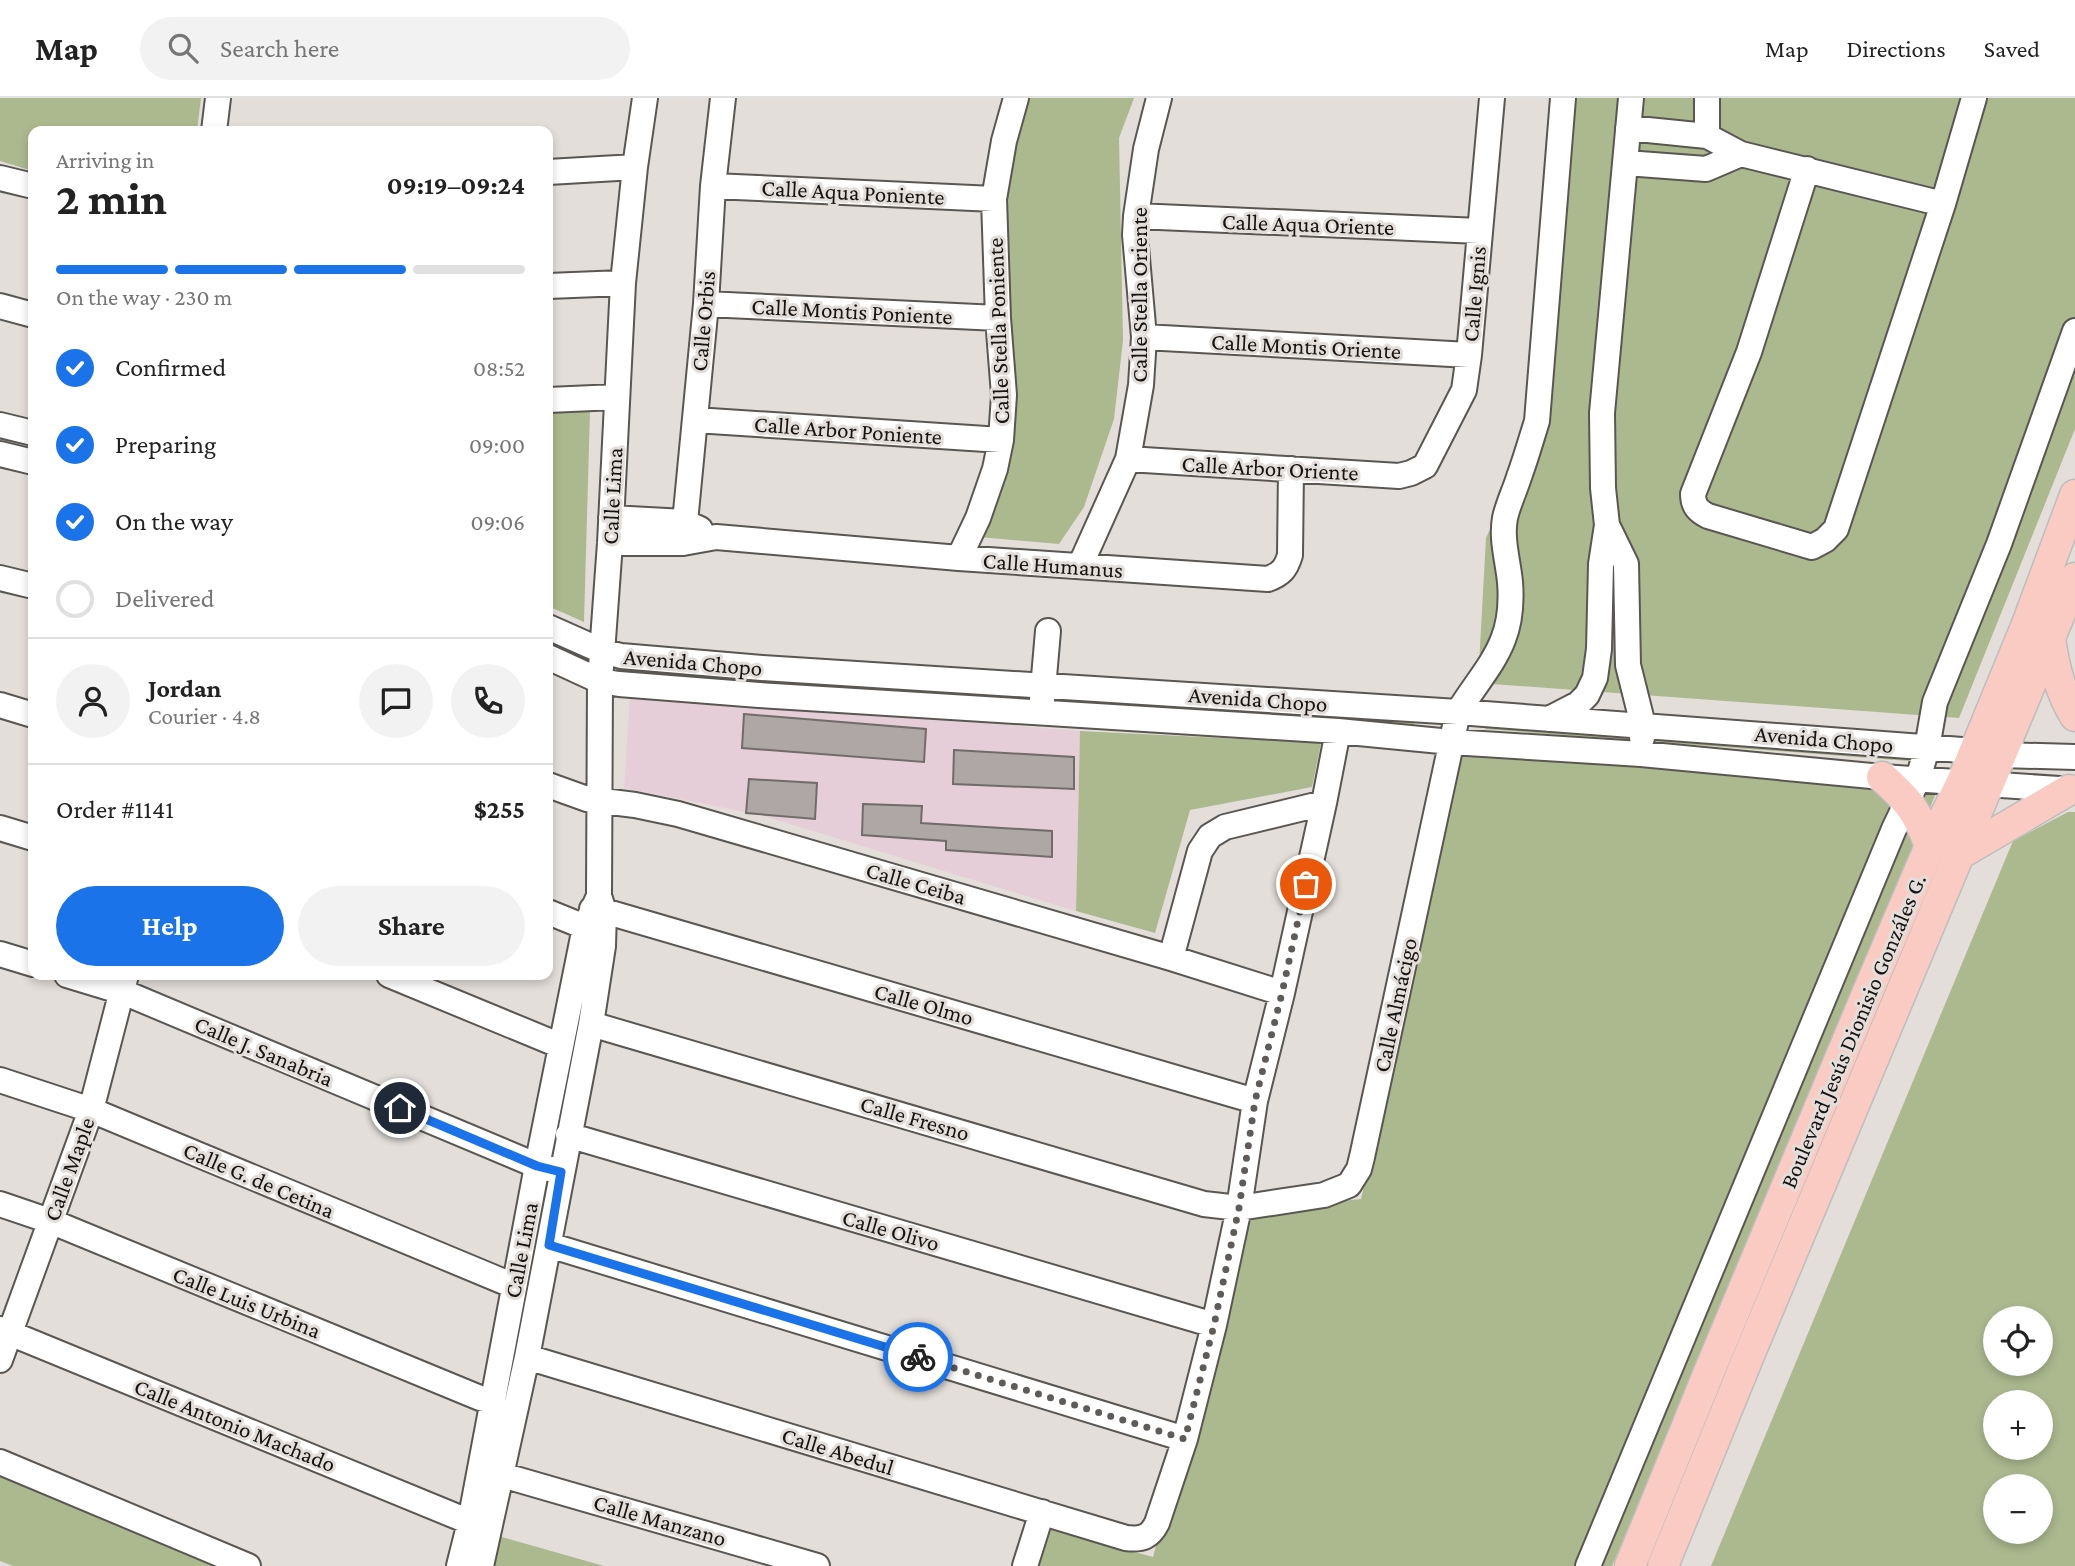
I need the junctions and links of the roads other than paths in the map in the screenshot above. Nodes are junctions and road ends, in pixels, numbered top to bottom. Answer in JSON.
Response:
{"nodes":[{"id":1,"x":218,"y":98,"type":"edge"},
{"id":2,"x":645,"y":98,"type":"edge"},
{"id":3,"x":723,"y":98,"type":"edge"},
{"id":4,"x":1016,"y":98,"type":"edge"},
{"id":5,"x":1159,"y":98,"type":"edge"},
{"id":6,"x":1492,"y":98,"type":"edge"},
{"id":7,"x":1563,"y":98,"type":"edge"},
{"id":8,"x":1630,"y":98,"type":"edge"},
{"id":9,"x":1707,"y":98,"type":"edge"},
{"id":10,"x":1974,"y":98,"type":"edge"},
{"id":11,"x":215,"y":126,"type":"edge"},
{"id":12,"x":1628,"y":128,"type":"junction"},
{"id":13,"x":1707,"y":136,"type":"junction"},
{"id":14,"x":1741,"y":154,"type":"junction"},
{"id":15,"x":1626,"y":163,"type":"junction"},
{"id":16,"x":635,"y":167,"type":"junction"},
{"id":17,"x":1807,"y":169,"type":"junction"},
{"id":18,"x":553,"y":172,"type":"edge"},
{"id":19,"x":0,"y":178,"type":"edge"},
{"id":20,"x":28,"y":185,"type":"edge"},
{"id":21,"x":713,"y":186,"type":"junction"},
{"id":22,"x":993,"y":199,"type":"junction"},
{"id":23,"x":1943,"y":204,"type":"junction"},
{"id":24,"x":1136,"y":216,"type":"junction"},
{"id":25,"x":1479,"y":231,"type":"junction"},
{"id":26,"x":623,"y":283,"type":"junction"},
{"id":27,"x":553,"y":286,"type":"edge"},
{"id":28,"x":706,"y":304,"type":"junction"},
{"id":29,"x":0,"y":306,"type":"edge"},
{"id":30,"x":28,"y":314,"type":"edge"},
{"id":31,"x":998,"y":318,"type":"junction"},
{"id":32,"x":2075,"y":331,"type":"edge"},
{"id":33,"x":1144,"y":337,"type":"junction"},
{"id":34,"x":1469,"y":355,"type":"junction"},
{"id":35,"x":616,"y":397,"type":"junction"},
{"id":36,"x":553,"y":400,"type":"edge"},
{"id":37,"x":695,"y":420,"type":"junction"},
{"id":38,"x":0,"y":425,"type":"edge"},
{"id":39,"x":28,"y":432,"type":"edge"},
{"id":40,"x":1001,"y":440,"type":"junction"},
{"id":41,"x":0,"y":454,"type":"edge"},
{"id":42,"x":1128,"y":460,"type":"junction"},
{"id":43,"x":28,"y":461,"type":"edge"},
{"id":44,"x":1291,"y":469,"type":"junction"},
{"id":45,"x":1411,"y":473,"type":"joint"},
{"id":46,"x":2075,"y":495,"type":"edge"},
{"id":47,"x":611,"y":518,"type":"junction"},
{"id":48,"x":1607,"y":524,"type":"junction"},
{"id":49,"x":684,"y":533,"type":"junction"},
{"id":50,"x":610,"y":543,"type":"junction"},
{"id":51,"x":959,"y":558,"type":"junction"},
{"id":52,"x":1080,"y":566,"type":"junction"},
{"id":53,"x":0,"y":578,"type":"edge"},
{"id":54,"x":2075,"y":578,"type":"edge"},
{"id":55,"x":28,"y":585,"type":"edge"},
{"id":56,"x":553,"y":628,"type":"edge"},
{"id":57,"x":1048,"y":631,"type":"dead end"},
{"id":58,"x":2050,"y":638,"type":"junction"},
{"id":59,"x":602,"y":651,"type":"junction"},
{"id":60,"x":553,"y":659,"type":"edge"},
{"id":61,"x":600,"y":681,"type":"junction"},
{"id":62,"x":1043,"y":686,"type":"junction"},
{"id":63,"x":0,"y":705,"type":"edge"},
{"id":64,"x":1458,"y":712,"type":"junction"},
{"id":65,"x":28,"y":713,"type":"edge"},
{"id":66,"x":1041,"y":713,"type":"junction"},
{"id":67,"x":2075,"y":716,"type":"edge"},
{"id":68,"x":1549,"y":719,"type":"junction"},
{"id":69,"x":1643,"y":725,"type":"junction"},
{"id":70,"x":1338,"y":732,"type":"junction"},
{"id":71,"x":1451,"y":742,"type":"junction"},
{"id":72,"x":1927,"y":748,"type":"junction"},
{"id":73,"x":1987,"y":753,"type":"junction"},
{"id":74,"x":1641,"y":754,"type":"junction"},
{"id":75,"x":2075,"y":757,"type":"edge"},
{"id":76,"x":1882,"y":777,"type":"joint"},
{"id":77,"x":1975,"y":784,"type":"junction"},
{"id":78,"x":553,"y":787,"type":"edge"},
{"id":79,"x":1913,"y":790,"type":"junction"},
{"id":80,"x":2072,"y":790,"type":"edge"},
{"id":81,"x":599,"y":801,"type":"junction"},
{"id":82,"x":1324,"y":803,"type":"junction"},
{"id":83,"x":0,"y":828,"type":"edge"},
{"id":84,"x":28,"y":836,"type":"edge"},
{"id":85,"x":1930,"y":846,"type":"junction"},
{"id":86,"x":1958,"y":855,"type":"junction"},
{"id":87,"x":595,"y":911,"type":"junction"},
{"id":88,"x":553,"y":912,"type":"edge"},
{"id":89,"x":0,"y":954,"type":"edge"},
{"id":90,"x":1171,"y":958,"type":"junction"},
{"id":91,"x":28,"y":962,"type":"edge"},
{"id":92,"x":103,"y":980,"type":"edge"},
{"id":93,"x":401,"y":980,"type":"edge"},
{"id":94,"x":124,"y":983,"type":"edge"},
{"id":95,"x":1282,"y":993,"type":"junction"},
{"id":96,"x":592,"y":1024,"type":"junction"},
{"id":97,"x":561,"y":1046,"type":"junction"},
{"id":98,"x":0,"y":1080,"type":"edge"},
{"id":99,"x":1255,"y":1101,"type":"junction"},
{"id":100,"x":91,"y":1110,"type":"junction"},
{"id":101,"x":568,"y":1135,"type":"junction"},
{"id":102,"x":537,"y":1166,"type":"junction"},
{"id":103,"x":561,"y":1172,"type":"junction"},
{"id":104,"x":0,"y":1204,"type":"edge"},
{"id":105,"x":1239,"y":1208,"type":"junction"},
{"id":106,"x":50,"y":1220,"type":"junction"},
{"id":107,"x":549,"y":1245,"type":"junction"},
{"id":108,"x":514,"y":1286,"type":"junction"},
{"id":109,"x":1214,"y":1325,"type":"junction"},
{"id":110,"x":5,"y":1331,"type":"edge"},
{"id":111,"x":527,"y":1357,"type":"junction"},
{"id":112,"x":0,"y":1360,"type":"edge"},
{"id":113,"x":493,"y":1401,"type":"junction"},
{"id":114,"x":1185,"y":1439,"type":"junction"},
{"id":115,"x":0,"y":1462,"type":"edge"},
{"id":116,"x":502,"y":1475,"type":"junction"},
{"id":117,"x":1042,"y":1512,"type":"junction"},
{"id":118,"x":481,"y":1525,"type":"junction"},
{"id":119,"x":248,"y":1566,"type":"edge"},
{"id":120,"x":459,"y":1566,"type":"edge"},
{"id":121,"x":481,"y":1566,"type":"edge"},
{"id":122,"x":817,"y":1566,"type":"edge"},
{"id":123,"x":1025,"y":1566,"type":"edge"},
{"id":124,"x":1588,"y":1566,"type":"edge"},
{"id":125,"x":1630,"y":1566,"type":"edge"},
{"id":126,"x":1663,"y":1566,"type":"edge"}],
"edges":[{"from":1,"to":11,"type":"street"},
{"from":2,"to":16,"type":"street","name":"Calle Lima"},
{"from":3,"to":21,"type":"street","name":"Calle Orbis"},
{"from":4,"to":22,"type":"street","name":"Calle Stella Poniente"},
{"from":5,"to":24,"type":"street","name":"Calle Stella Oriente"},
{"from":6,"to":25,"type":"street","name":"Calle Ignis"},
{"from":7,"to":64,"type":"street","name":"Calle Almácigo"},
{"from":8,"to":12,"type":"street"},
{"from":9,"to":13,"type":"street"},
{"from":10,"to":23,"type":"street"},
{"from":12,"to":13,"type":"street"},
{"from":12,"to":15,"type":"street"},
{"from":13,"to":14,"type":"street"},
{"from":14,"to":15,"type":"street"},
{"from":14,"to":17,"type":"street"},
{"from":15,"to":48,"type":"street"},
{"from":16,"to":18,"type":"street"},
{"from":16,"to":26,"type":"street","name":"Calle Lima"},
{"from":17,"to":23,"type":"street"},
{"from":17,"to":23,"type":"street"},
{"from":19,"to":20,"type":"street"},
{"from":21,"to":22,"type":"street","name":"Calle Aqua Poniente"},
{"from":21,"to":28,"type":"street","name":"Calle Orbis"},
{"from":22,"to":31,"type":"street","name":"Calle Stella Poniente"},
{"from":24,"to":25,"type":"street","name":"Calle Aqua Oriente"},
{"from":24,"to":33,"type":"street","name":"Calle Stella Oriente"},
{"from":25,"to":34,"type":"street","name":"Calle Ignis"},
{"from":26,"to":27,"type":"street"},
{"from":26,"to":35,"type":"street","name":"Calle Lima"},
{"from":28,"to":31,"type":"street","name":"Calle Montis Poniente"},
{"from":28,"to":37,"type":"street","name":"Calle Orbis"},
{"from":29,"to":30,"type":"street"},
{"from":31,"to":40,"type":"street","name":"Calle Stella Poniente"},
{"from":32,"to":72,"type":"street"},
{"from":33,"to":34,"type":"street","name":"Calle Montis Oriente"},
{"from":33,"to":42,"type":"street","name":"Calle Stella Oriente"},
{"from":34,"to":45,"type":"street","name":"Calle Ignis"},
{"from":35,"to":36,"type":"street"},
{"from":35,"to":47,"type":"street","name":"Calle Lima"},
{"from":37,"to":40,"type":"street","name":"Calle Arbor Poniente"},
{"from":37,"to":49,"type":"street","name":"Calle Orbis"},
{"from":38,"to":39,"type":"street"},
{"from":40,"to":51,"type":"street","name":"Calle Stella Poniente"},
{"from":41,"to":43,"type":"street"},
{"from":42,"to":44,"type":"street","name":"Calle Arbor Oriente"},
{"from":42,"to":52,"type":"street","name":"Calle Stella Oriente"},
{"from":44,"to":45,"type":"street","name":"Calle Arbor Oriente"},
{"from":44,"to":52,"type":"street","name":"Calle Humanus"},
{"from":46,"to":73,"type":"main road","name":"Boulevard Jesús Dionisio Gonzáles G."},
{"from":47,"to":49,"type":"street","name":"Calle Humanus"},
{"from":47,"to":50,"type":"street","name":"Calle Lima"},
{"from":48,"to":68,"type":"street"},
{"from":48,"to":69,"type":"street"},
{"from":49,"to":50,"type":"street","name":"Calle Humanus"},
{"from":49,"to":51,"type":"street","name":"Calle Humanus"},
{"from":50,"to":59,"type":"street","name":"Calle Lima"},
{"from":51,"to":52,"type":"street","name":"Calle Humanus"},
{"from":53,"to":55,"type":"street"},
{"from":54,"to":58,"type":"main road","name":"Boulevard Jesús Dionisio Gonzáles G."},
{"from":56,"to":59,"type":"street","name":"Avenida Chopo"},
{"from":57,"to":62,"type":"street"},
{"from":58,"to":67,"type":"main road"},
{"from":58,"to":73,"type":"main road","name":"Boulevard Jesús Dionisio Gonzáles G."},
{"from":59,"to":61,"type":"street","name":"Calle Lima"},
{"from":59,"to":62,"type":"street","name":"Avenida Chopo"},
{"from":60,"to":61,"type":"street","name":"Avenida Chopo"},
{"from":61,"to":66,"type":"street","name":"Avenida Chopo"},
{"from":61,"to":81,"type":"street","name":"Calle Lima"},
{"from":62,"to":64,"type":"street","name":"Avenida Chopo"},
{"from":62,"to":66,"type":"street"},
{"from":63,"to":65,"type":"street"},
{"from":64,"to":68,"type":"street","name":"Avenida Chopo"},
{"from":64,"to":71,"type":"street","name":"Calle Almácigo"},
{"from":66,"to":70,"type":"street","name":"Avenida Chopo"},
{"from":68,"to":69,"type":"street","name":"Avenida Chopo"},
{"from":69,"to":72,"type":"street","name":"Avenida Chopo"},
{"from":69,"to":74,"type":"street"},
{"from":70,"to":71,"type":"street","name":"Avenida Chopo"},
{"from":70,"to":82,"type":"street"},
{"from":71,"to":74,"type":"street","name":"Avenida Chopo"},
{"from":71,"to":105,"type":"street","name":"Calle Almácigo"},
{"from":72,"to":73,"type":"street","name":"Avenida Chopo"},
{"from":72,"to":79,"type":"street"},
{"from":73,"to":75,"type":"street","name":"Avenida Chopo"},
{"from":73,"to":77,"type":"main road","name":"Boulevard Jesús Dionisio Gonzáles G."},
{"from":74,"to":76,"type":"street","name":"Avenida Chopo"},
{"from":76,"to":79,"type":"main road"},
{"from":77,"to":79,"type":"street","name":"Avenida Chopo"},
{"from":77,"to":80,"type":"street","name":"Avenida Chopo"},
{"from":77,"to":85,"type":"main road","name":"Boulevard Jesús Dionisio Gonzáles G."},
{"from":77,"to":86,"type":"main road","name":"Boulevard Jesús Dionisio Gonzáles G."},
{"from":78,"to":81,"type":"street","name":"Calle Ceiba"},
{"from":79,"to":85,"type":"main road"},
{"from":79,"to":124,"type":"street"},
{"from":80,"to":86,"type":"main road"},
{"from":81,"to":87,"type":"street","name":"Calle Lima"},
{"from":81,"to":90,"type":"street","name":"Calle Ceiba"},
{"from":82,"to":90,"type":"street"},
{"from":82,"to":95,"type":"street"},
{"from":83,"to":84,"type":"street"},
{"from":85,"to":125,"type":"main road","name":"Boulevard Jesús Dionisio Gonzáles G."},
{"from":86,"to":126,"type":"main road","name":"Boulevard Jesús Dionisio Gonzáles G."},
{"from":87,"to":88,"type":"street","name":"Calle Olmo"},
{"from":87,"to":96,"type":"street","name":"Calle Lima"},
{"from":87,"to":97,"type":"street","name":"Calle Lima"},
{"from":87,"to":99,"type":"street","name":"Calle Olmo"},
{"from":89,"to":91,"type":"street"},
{"from":90,"to":95,"type":"street","name":"Calle Ceiba"},
{"from":92,"to":94,"type":"street","name":"Calle J. Sanabria"},
{"from":93,"to":97,"type":"street"},
{"from":94,"to":100,"type":"street","name":"Calle Maple"},
{"from":94,"to":102,"type":"street","name":"Calle J. Sanabria"},
{"from":95,"to":99,"type":"street"},
{"from":96,"to":101,"type":"street","name":"Calle Lima"},
{"from":96,"to":105,"type":"street","name":"Calle Fresno"},
{"from":97,"to":102,"type":"street","name":"Calle Lima"},
{"from":98,"to":100,"type":"street","name":"Calle G. de Cetina"},
{"from":99,"to":105,"type":"street"},
{"from":100,"to":106,"type":"street","name":"Calle Maple"},
{"from":100,"to":108,"type":"street","name":"Calle G. de Cetina"},
{"from":101,"to":103,"type":"street","name":"Calle Lima"},
{"from":101,"to":109,"type":"street","name":"Calle Olivo"},
{"from":102,"to":103,"type":"street","name":"Calle J. Sanabria"},
{"from":102,"to":108,"type":"street","name":"Calle Lima"},
{"from":103,"to":107,"type":"street","name":"Calle Lima"},
{"from":104,"to":106,"type":"street","name":"Calle Luis Urbina"},
{"from":105,"to":109,"type":"street"},
{"from":106,"to":110,"type":"street","name":"Calle Maple"},
{"from":106,"to":113,"type":"street","name":"Calle Luis Urbina"},
{"from":107,"to":111,"type":"street","name":"Calle Lima"},
{"from":107,"to":114,"type":"street"},
{"from":108,"to":113,"type":"street","name":"Calle Lima"},
{"from":109,"to":114,"type":"street"},
{"from":110,"to":112,"type":"street","name":"Calle Maple"},
{"from":110,"to":118,"type":"street","name":"Calle Antonio Machado"},
{"from":111,"to":116,"type":"street","name":"Calle Lima"},
{"from":111,"to":117,"type":"street","name":"Calle Abedul"},
{"from":113,"to":118,"type":"street","name":"Calle Lima"},
{"from":114,"to":117,"type":"street","name":"Calle Abedul"},
{"from":115,"to":119,"type":"street"},
{"from":116,"to":118,"type":"street","name":"Calle Lima"},
{"from":116,"to":122,"type":"street","name":"Calle Manzano"},
{"from":117,"to":123,"type":"street"},
{"from":118,"to":120,"type":"street","name":"Calle Lima"},
{"from":118,"to":121,"type":"street"}]}
